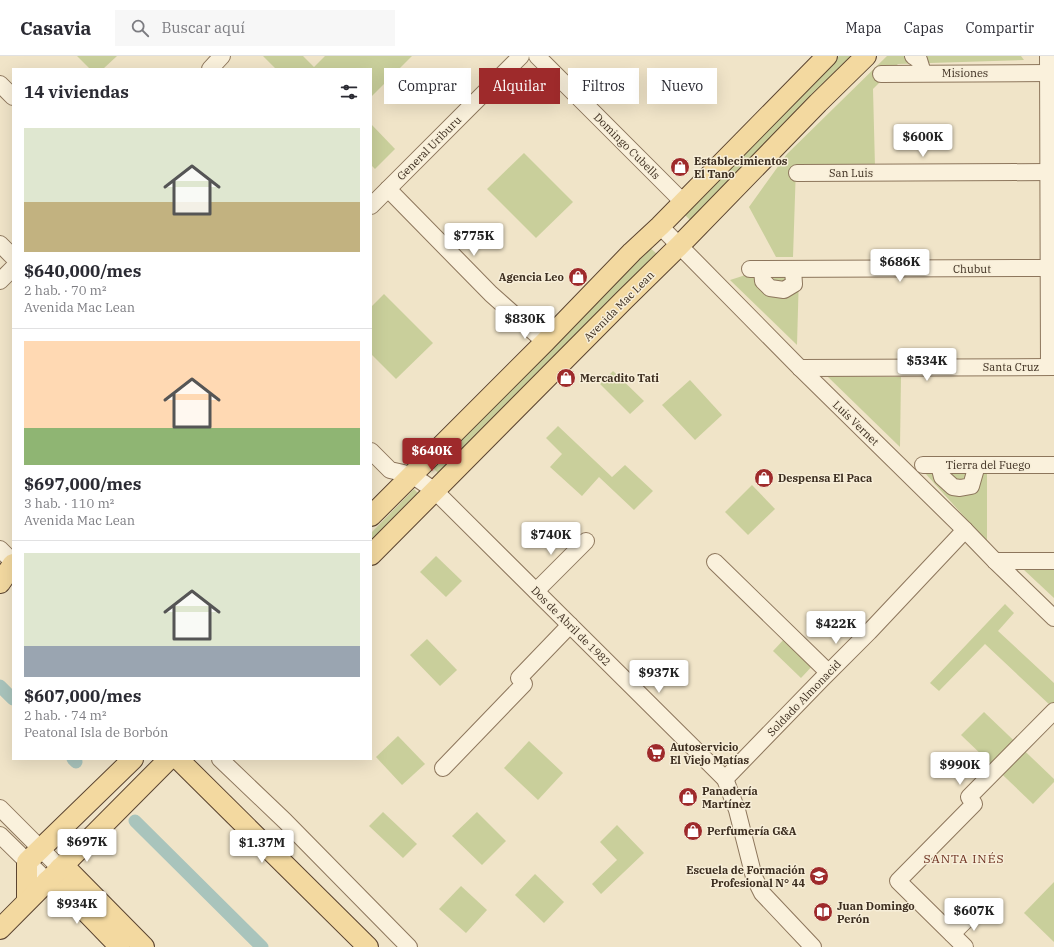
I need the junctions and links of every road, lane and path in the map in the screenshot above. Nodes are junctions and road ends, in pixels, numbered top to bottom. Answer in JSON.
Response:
{"nodes":[{"id":1,"x":222,"y":56,"type":"edge"},
{"id":2,"x":521,"y":56,"type":"edge"},
{"id":3,"x":537,"y":56,"type":"edge"},
{"id":4,"x":827,"y":56,"type":"edge"},
{"id":5,"x":866,"y":56,"type":"edge"},
{"id":6,"x":904,"y":56,"type":"edge"},
{"id":7,"x":913,"y":56,"type":"edge"},
{"id":8,"x":1048,"y":56,"type":"edge"},
{"id":9,"x":211,"y":68,"type":"edge"},
{"id":10,"x":1048,"y":73,"type":"junction"},
{"id":11,"x":881,"y":74,"type":"dead end"},
{"id":12,"x":905,"y":74,"type":"junction"},
{"id":13,"x":923,"y":74,"type":"junction"},
{"id":14,"x":0,"y":84,"type":"edge"},
{"id":15,"x":12,"y":96,"type":"edge"},
{"id":16,"x":1051,"y":116,"type":"edge"},
{"id":17,"x":1049,"y":172,"type":"junction"},
{"id":18,"x":798,"y":173,"type":"dead end"},
{"id":19,"x":388,"y":189,"type":"junction"},
{"id":20,"x":684,"y":202,"type":"junction"},
{"id":21,"x":372,"y":205,"type":"edge"},
{"id":22,"x":660,"y":226,"type":"junction"},
{"id":23,"x":0,"y":244,"type":"edge"},
{"id":24,"x":680,"y":246,"type":"junction"},
{"id":25,"x":12,"y":256,"type":"edge"},
{"id":26,"x":1049,"y":268,"type":"junction"},
{"id":27,"x":12,"y":269,"type":"edge"},
{"id":28,"x":756,"y":269,"type":"dead end"},
{"id":29,"x":0,"y":281,"type":"edge"},
{"id":30,"x":545,"y":342,"type":"junction"},
{"id":31,"x":1052,"y":367,"type":"edge"},
{"id":32,"x":800,"y":368,"type":"junction"},
{"id":33,"x":372,"y":452,"type":"edge"},
{"id":34,"x":1054,"y":464,"type":"edge"},
{"id":35,"x":923,"y":465,"type":"dead end"},
{"id":36,"x":939,"y":465,"type":"junction"},
{"id":37,"x":977,"y":465,"type":"junction"},
{"id":38,"x":412,"y":475,"type":"junction"},
{"id":39,"x":435,"y":491,"type":"junction"},
{"id":40,"x":372,"y":515,"type":"edge"},
{"id":41,"x":965,"y":530,"type":"junction"},
{"id":42,"x":586,"y":541,"type":"dead end"},
{"id":43,"x":0,"y":549,"type":"edge"},
{"id":44,"x":372,"y":554,"type":"edge"},
{"id":45,"x":995,"y":561,"type":"junction"},
{"id":46,"x":1054,"y":561,"type":"edge"},
{"id":47,"x":12,"y":562,"type":"edge"},
{"id":48,"x":715,"y":562,"type":"dead end"},
{"id":49,"x":12,"y":565,"type":"edge"},
{"id":50,"x":4,"y":585,"type":"edge"},
{"id":51,"x":536,"y":591,"type":"junction"},
{"id":52,"x":1054,"y":618,"type":"edge"},
{"id":53,"x":570,"y":625,"type":"junction"},
{"id":54,"x":828,"y":672,"type":"junction"},
{"id":55,"x":1054,"y":711,"type":"edge"},
{"id":56,"x":167,"y":760,"type":"edge"},
{"id":57,"x":179,"y":760,"type":"edge"},
{"id":58,"x":221,"y":760,"type":"edge"},
{"id":59,"x":127,"y":764,"type":"edge"},
{"id":60,"x":443,"y":768,"type":"dead end"},
{"id":61,"x":725,"y":779,"type":"junction"},
{"id":62,"x":0,"y":808,"type":"edge"},
{"id":63,"x":0,"y":835,"type":"edge"},
{"id":64,"x":34,"y":856,"type":"junction"},
{"id":65,"x":53,"y":874,"type":"junction"},
{"id":66,"x":27,"y":901,"type":"junction"},
{"id":67,"x":976,"y":910,"type":"dead end"},
{"id":68,"x":0,"y":928,"type":"edge"},
{"id":69,"x":952,"y":934,"type":"junction"},
{"id":70,"x":120,"y":947,"type":"edge"},
{"id":71,"x":144,"y":947,"type":"edge"},
{"id":72,"x":368,"y":947,"type":"edge"},
{"id":73,"x":409,"y":947,"type":"edge"},
{"id":74,"x":813,"y":947,"type":"edge"},
{"id":75,"x":965,"y":947,"type":"edge"}],
"edges":[{"from":1,"to":9,"type":"street"},
{"from":2,"to":19,"type":"street","name":"General Uriburu"},
{"from":3,"to":20,"type":"street","name":"Domingo Cubells"},
{"from":4,"to":20,"type":"main road"},
{"from":5,"to":24,"type":"main road","name":"Avenida Mac Lean"},
{"from":6,"to":12,"type":"street"},
{"from":7,"to":13,"type":"street"},
{"from":8,"to":10,"type":"street"},
{"from":10,"to":13,"type":"street","name":"Misiones"},
{"from":10,"to":16,"type":"street"},
{"from":11,"to":12,"type":"street","name":"Misiones"},
{"from":12,"to":13,"type":"street","name":"Misiones"},
{"from":14,"to":15,"type":"street"},
{"from":16,"to":17,"type":"street"},
{"from":17,"to":18,"type":"street","name":"San Luis"},
{"from":17,"to":26,"type":"street"},
{"from":19,"to":21,"type":"street","name":"General Uriburu"},
{"from":19,"to":30,"type":"street"},
{"from":20,"to":22,"type":"main road"},
{"from":22,"to":24,"type":"street","name":"Luis Vernet"},
{"from":22,"to":30,"type":"main road"},
{"from":23,"to":25,"type":"street"},
{"from":24,"to":32,"type":"street","name":"Luis Vernet"},
{"from":24,"to":39,"type":"main road","name":"Avenida Mac Lean"},
{"from":26,"to":28,"type":"street","name":"Chubut"},
{"from":26,"to":31,"type":"street"},
{"from":27,"to":29,"type":"street"},
{"from":30,"to":38,"type":"main road"},
{"from":31,"to":32,"type":"street","name":"Santa Cruz"},
{"from":32,"to":41,"type":"street","name":"Luis Vernet"},
{"from":33,"to":38,"type":"street"},
{"from":34,"to":37,"type":"street","name":"Tierra del Fuego"},
{"from":35,"to":36,"type":"street","name":"Tierra del Fuego"},
{"from":36,"to":37,"type":"street","name":"Tierra del Fuego"},
{"from":36,"to":37,"type":"street"},
{"from":38,"to":39,"type":"street","name":"Dos de Abril de 1982"},
{"from":38,"to":40,"type":"main road"},
{"from":39,"to":44,"type":"main road","name":"Avenida Mac Lean"},
{"from":39,"to":51,"type":"street","name":"Dos de Abril de 1982"},
{"from":41,"to":45,"type":"street","name":"Luis Vernet"},
{"from":41,"to":54,"type":"street","name":"Soldado Almonacid"},
{"from":42,"to":51,"type":"street"},
{"from":43,"to":47,"type":"street"},
{"from":45,"to":46,"type":"street"},
{"from":45,"to":52,"type":"street","name":"Luis Vernet"},
{"from":48,"to":54,"type":"street"},
{"from":49,"to":50,"type":"main road"},
{"from":51,"to":53,"type":"street","name":"Dos de Abril de 1982"},
{"from":53,"to":60,"type":"street"},
{"from":53,"to":61,"type":"street","name":"Dos de Abril de 1982"},
{"from":54,"to":61,"type":"street","name":"Soldado Almonacid"},
{"from":55,"to":69,"type":"street"},
{"from":56,"to":65,"type":"main road"},
{"from":57,"to":72,"type":"main road"},
{"from":58,"to":73,"type":"street"},
{"from":59,"to":64,"type":"main road"},
{"from":61,"to":74,"type":"street","name":"Dos de Abril de 1982"},
{"from":62,"to":64,"type":"street"},
{"from":63,"to":64,"type":"street"},
{"from":64,"to":65,"type":"street"},
{"from":64,"to":66,"type":"main road"},
{"from":65,"to":66,"type":"main road"},
{"from":65,"to":70,"type":"main road"},
{"from":65,"to":71,"type":"main road"},
{"from":66,"to":68,"type":"main road"},
{"from":67,"to":69,"type":"street"},
{"from":69,"to":75,"type":"street"}]}
